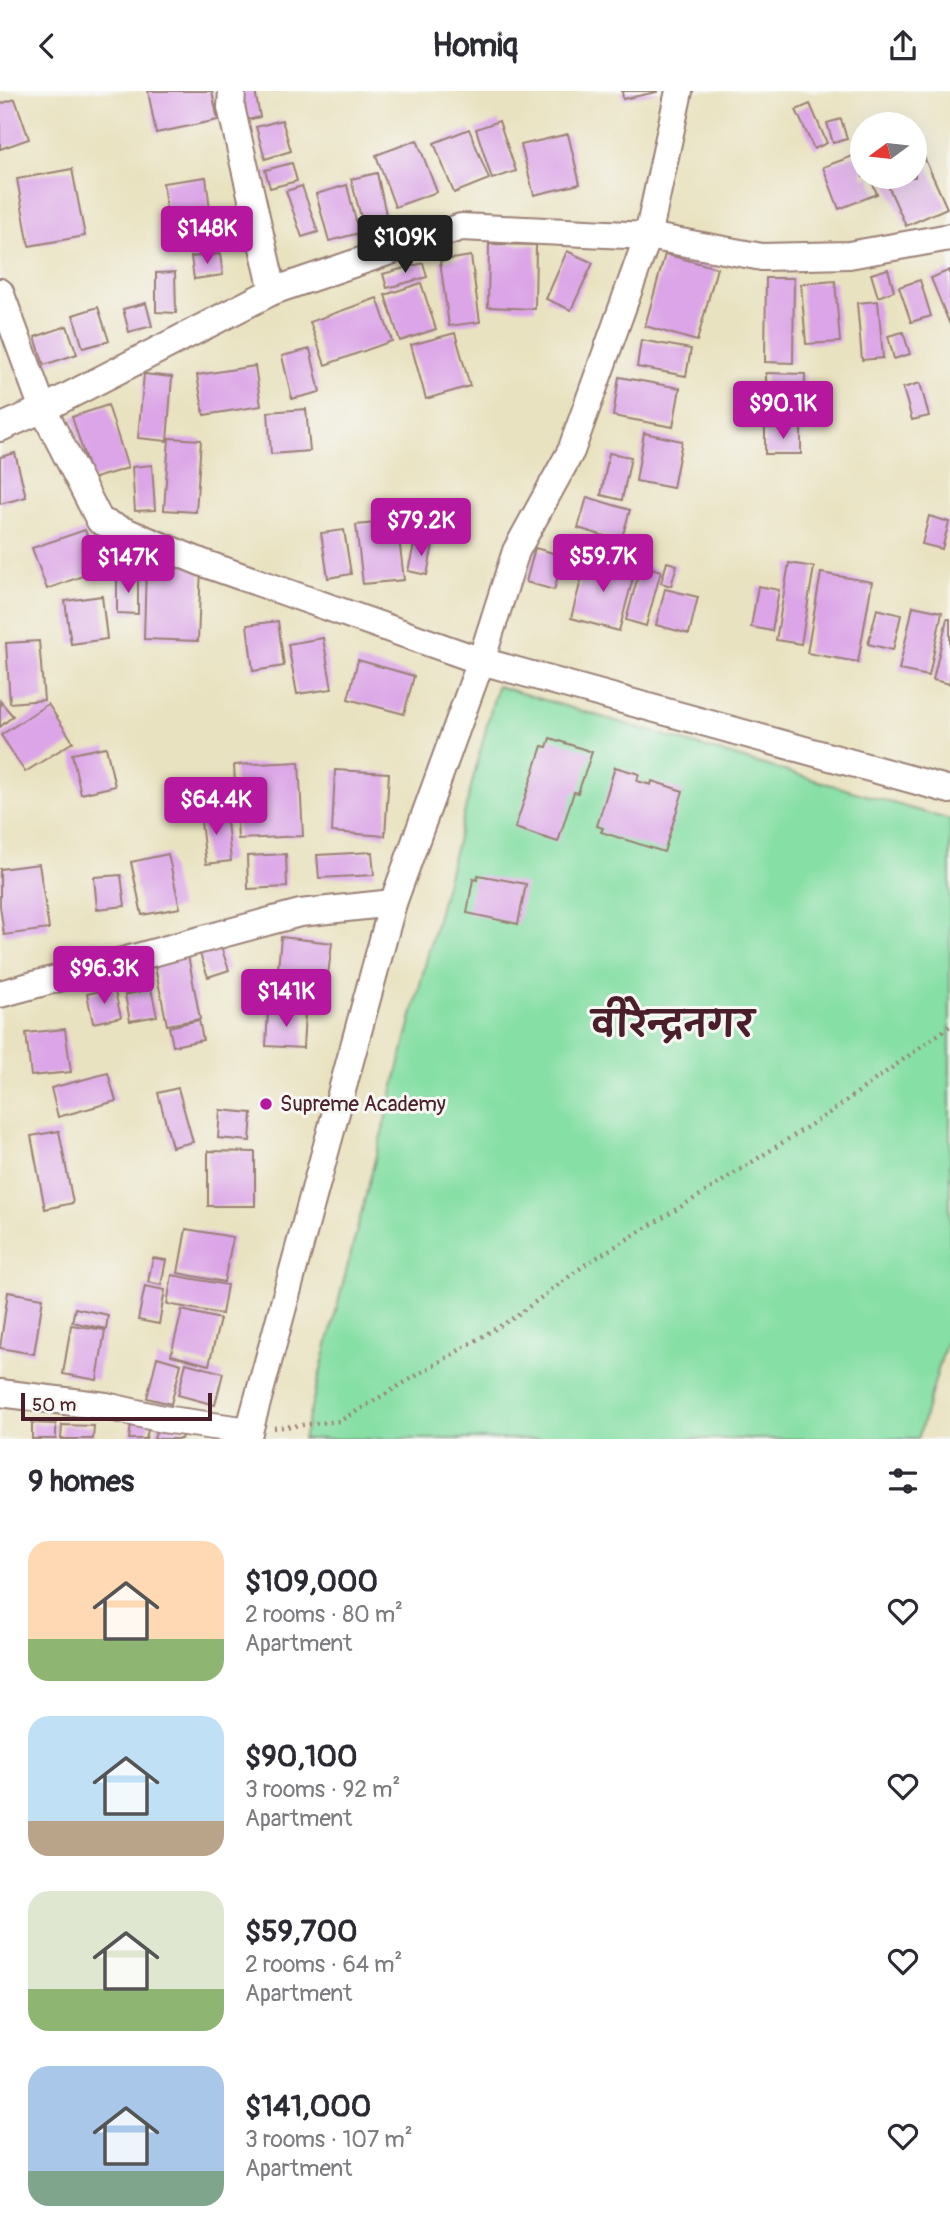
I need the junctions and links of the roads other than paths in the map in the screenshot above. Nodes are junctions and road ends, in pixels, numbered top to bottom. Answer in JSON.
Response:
{"nodes":[{"id":1,"x":232,"y":91,"type":"edge"},
{"id":2,"x":679,"y":91,"type":"edge"},
{"id":3,"x":648,"y":236,"type":"junction"},
{"id":4,"x":950,"y":237,"type":"edge"},
{"id":5,"x":273,"y":291,"type":"junction"},
{"id":6,"x":0,"y":292,"type":"edge"},
{"id":7,"x":43,"y":409,"type":"junction"},
{"id":8,"x":0,"y":428,"type":"edge"},
{"id":9,"x":481,"y":661,"type":"junction"},
{"id":10,"x":950,"y":790,"type":"edge"},
{"id":11,"x":393,"y":904,"type":"junction"},
{"id":12,"x":0,"y":994,"type":"edge"},
{"id":13,"x":0,"y":1394,"type":"edge"},
{"id":14,"x":248,"y":1435,"type":"edge"}],
"edges":[{"from":1,"to":5,"type":"street"},
{"from":2,"to":3,"type":"street"},
{"from":3,"to":4,"type":"street"},
{"from":3,"to":5,"type":"street"},
{"from":3,"to":9,"type":"street"},
{"from":5,"to":7,"type":"street"},
{"from":6,"to":7,"type":"street"},
{"from":7,"to":8,"type":"street"},
{"from":7,"to":9,"type":"street"},
{"from":9,"to":10,"type":"street"},
{"from":9,"to":11,"type":"street"},
{"from":11,"to":12,"type":"street"},
{"from":11,"to":14,"type":"street"},
{"from":13,"to":14,"type":"street"}]}
